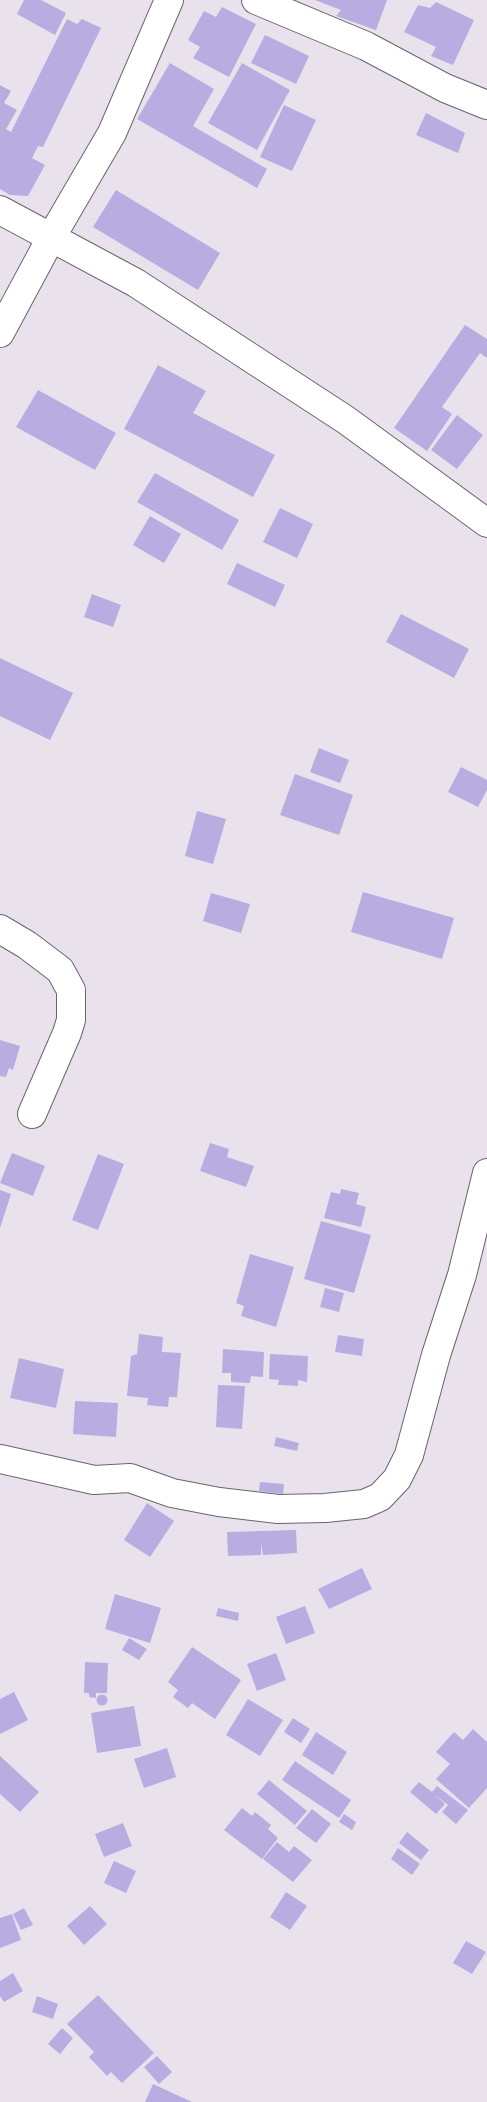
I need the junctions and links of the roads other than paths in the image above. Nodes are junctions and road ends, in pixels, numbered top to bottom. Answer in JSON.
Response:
{"nodes":[{"id":1,"x":169,"y":0,"type":"edge"},
{"id":2,"x":256,"y":0,"type":"edge"},
{"id":3,"x":487,"y":105,"type":"edge"},
{"id":4,"x":0,"y":210,"type":"edge"},
{"id":5,"x":52,"y":236,"type":"junction"},
{"id":6,"x":0,"y":333,"type":"edge"},
{"id":7,"x":487,"y":523,"type":"edge"},
{"id":8,"x":0,"y":929,"type":"edge"},
{"id":9,"x":32,"y":1114,"type":"dead end"},
{"id":10,"x":487,"y":1173,"type":"edge"},
{"id":11,"x":0,"y":1459,"type":"edge"}],
"edges":[{"from":1,"to":5,"type":"street"},
{"from":2,"to":3,"type":"street"},
{"from":4,"to":5,"type":"street"},
{"from":5,"to":6,"type":"street"},
{"from":5,"to":7,"type":"street"},
{"from":8,"to":9,"type":"street"},
{"from":10,"to":11,"type":"street"}]}
